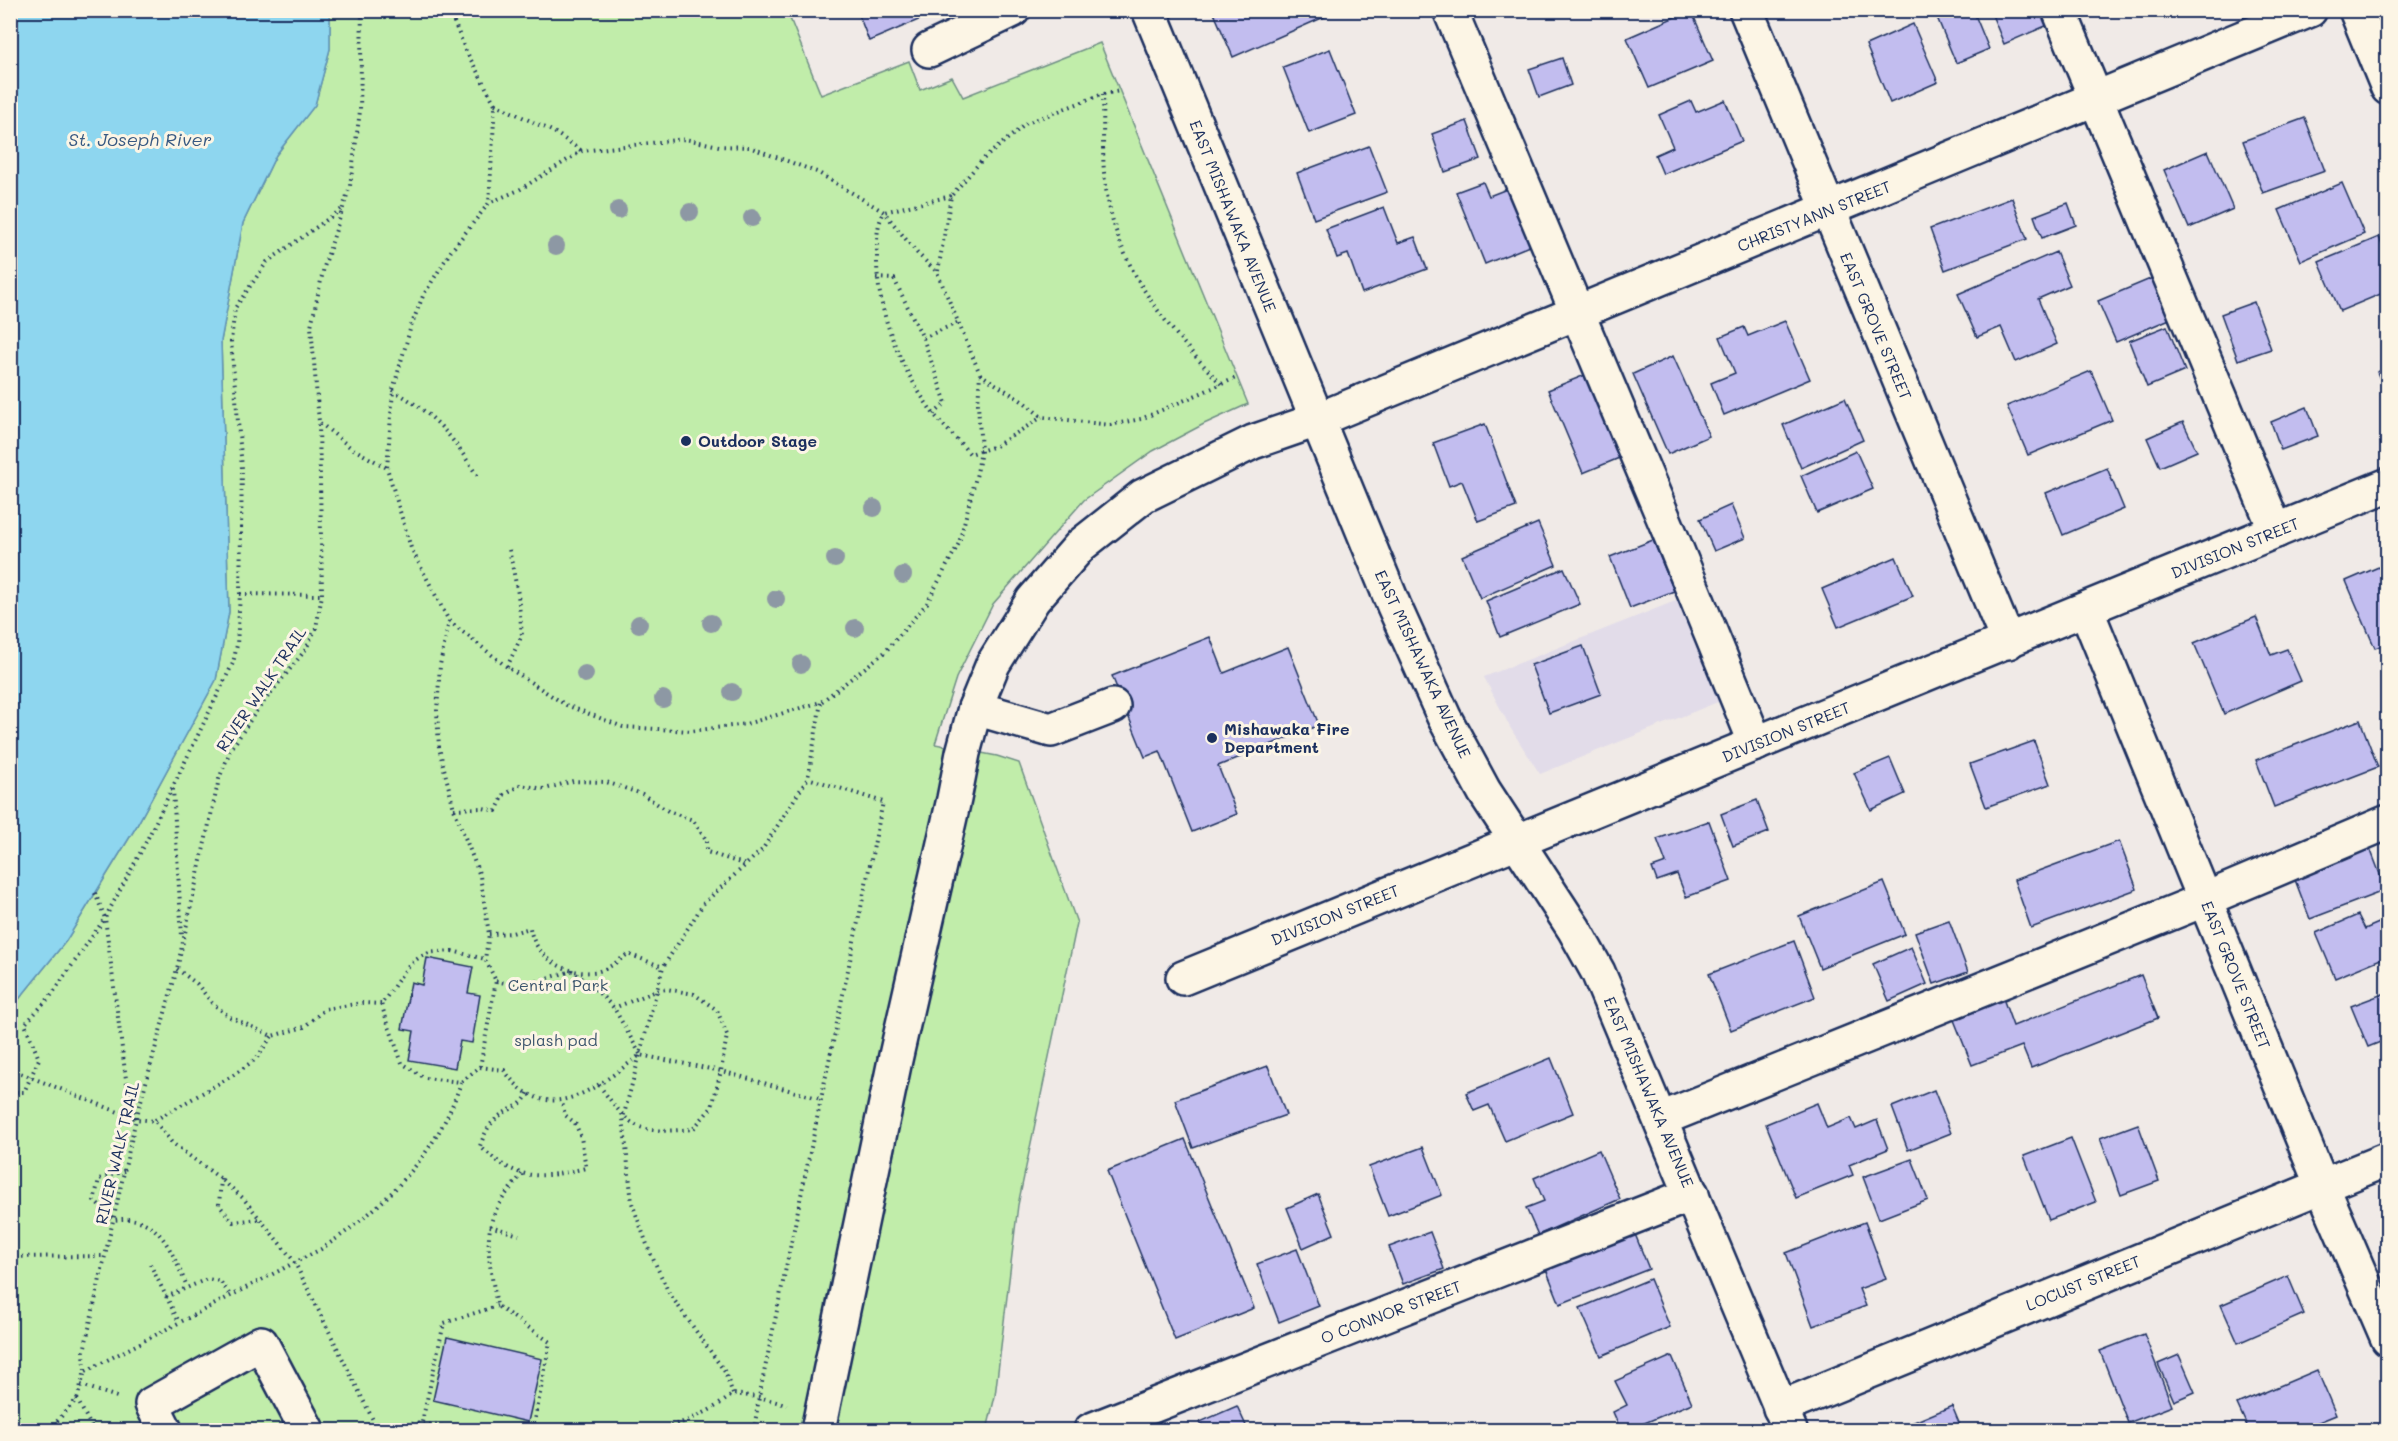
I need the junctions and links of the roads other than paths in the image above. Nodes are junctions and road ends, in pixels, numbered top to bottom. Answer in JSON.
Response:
{"nodes":[{"id":1,"x":1013,"y":10,"type":"edge"},
{"id":2,"x":1149,"y":10,"type":"edge"},
{"id":3,"x":1450,"y":10,"type":"edge"},
{"id":4,"x":1746,"y":10,"type":"edge"},
{"id":5,"x":2059,"y":10,"type":"edge"},
{"id":6,"x":2310,"y":10,"type":"edge"},
{"id":7,"x":2356,"y":10,"type":"edge"},
{"id":8,"x":929,"y":50,"type":"dead end"},
{"id":9,"x":2388,"y":88,"type":"edge"},
{"id":10,"x":2096,"y":100,"type":"junction"},
{"id":11,"x":1827,"y":210,"type":"junction"},
{"id":12,"x":1577,"y":313,"type":"junction"},
{"id":13,"x":1317,"y":420,"type":"junction"},
{"id":14,"x":2388,"y":485,"type":"edge"},
{"id":15,"x":2276,"y":531,"type":"junction"},
{"id":16,"x":2086,"y":609,"type":"junction"},
{"id":17,"x":2008,"y":642,"type":"junction"},
{"id":18,"x":1113,"y":706,"type":"dead end"},
{"id":19,"x":975,"y":708,"type":"junction"},
{"id":20,"x":1756,"y":744,"type":"junction"},
{"id":21,"x":2388,"y":822,"type":"edge"},
{"id":22,"x":1517,"y":841,"type":"junction"},
{"id":23,"x":2206,"y":899,"type":"junction"},
{"id":24,"x":1183,"y":978,"type":"dead end"},
{"id":25,"x":1660,"y":1119,"type":"junction"},
{"id":26,"x":2388,"y":1159,"type":"edge"},
{"id":27,"x":2322,"y":1186,"type":"junction"},
{"id":28,"x":1692,"y":1194,"type":"junction"},
{"id":29,"x":2388,"y":1340,"type":"edge"},
{"id":30,"x":808,"y":1419,"type":"edge"},
{"id":31,"x":1785,"y":1419,"type":"edge"},
{"id":32,"x":165,"y":1431,"type":"edge"},
{"id":33,"x":307,"y":1431,"type":"edge"},
{"id":34,"x":1091,"y":1431,"type":"edge"}],
"edges":[{"from":1,"to":8,"type":"street"},
{"from":2,"to":13,"type":"street","name":"EAST MISHAWAKA AVENUE"},
{"from":3,"to":12,"type":"street"},
{"from":4,"to":11,"type":"street","name":"EAST GROVE STREET"},
{"from":5,"to":10,"type":"street"},
{"from":6,"to":10,"type":"street","name":"CHRISTYANN STREET"},
{"from":7,"to":9,"type":"street"},
{"from":10,"to":11,"type":"street","name":"CHRISTYANN STREET"},
{"from":10,"to":15,"type":"street"},
{"from":11,"to":12,"type":"street","name":"CHRISTYANN STREET"},
{"from":11,"to":17,"type":"street","name":"EAST GROVE STREET"},
{"from":12,"to":13,"type":"street","name":"CHRISTYANN STREET"},
{"from":12,"to":20,"type":"street"},
{"from":13,"to":19,"type":"street","name":"CHRISTYANN STREET"},
{"from":13,"to":22,"type":"street","name":"EAST MISHAWAKA AVENUE"},
{"from":14,"to":15,"type":"street","name":"DIVISION STREET"},
{"from":15,"to":16,"type":"street","name":"DIVISION STREET"},
{"from":16,"to":17,"type":"street","name":"DIVISION STREET"},
{"from":16,"to":23,"type":"street","name":"EAST GROVE STREET"},
{"from":17,"to":20,"type":"street","name":"DIVISION STREET"},
{"from":18,"to":19,"type":"street"},
{"from":19,"to":30,"type":"street","name":"CHRISTYANN STREET"},
{"from":20,"to":22,"type":"street","name":"DIVISION STREET"},
{"from":21,"to":23,"type":"street"},
{"from":22,"to":24,"type":"street","name":"DIVISION STREET"},
{"from":22,"to":25,"type":"street","name":"EAST MISHAWAKA AVENUE"},
{"from":23,"to":25,"type":"street"},
{"from":23,"to":27,"type":"street","name":"EAST GROVE STREET"},
{"from":25,"to":28,"type":"street","name":"EAST MISHAWAKA AVENUE"},
{"from":26,"to":27,"type":"street","name":"LOCUST STREET"},
{"from":27,"to":29,"type":"street","name":"EAST GROVE STREET"},
{"from":27,"to":31,"type":"street","name":"LOCUST STREET"},
{"from":28,"to":31,"type":"street","name":"EAST MISHAWAKA AVENUE"},
{"from":28,"to":34,"type":"street","name":"O CONNOR STREET"},
{"from":32,"to":33,"type":"street"}]}
